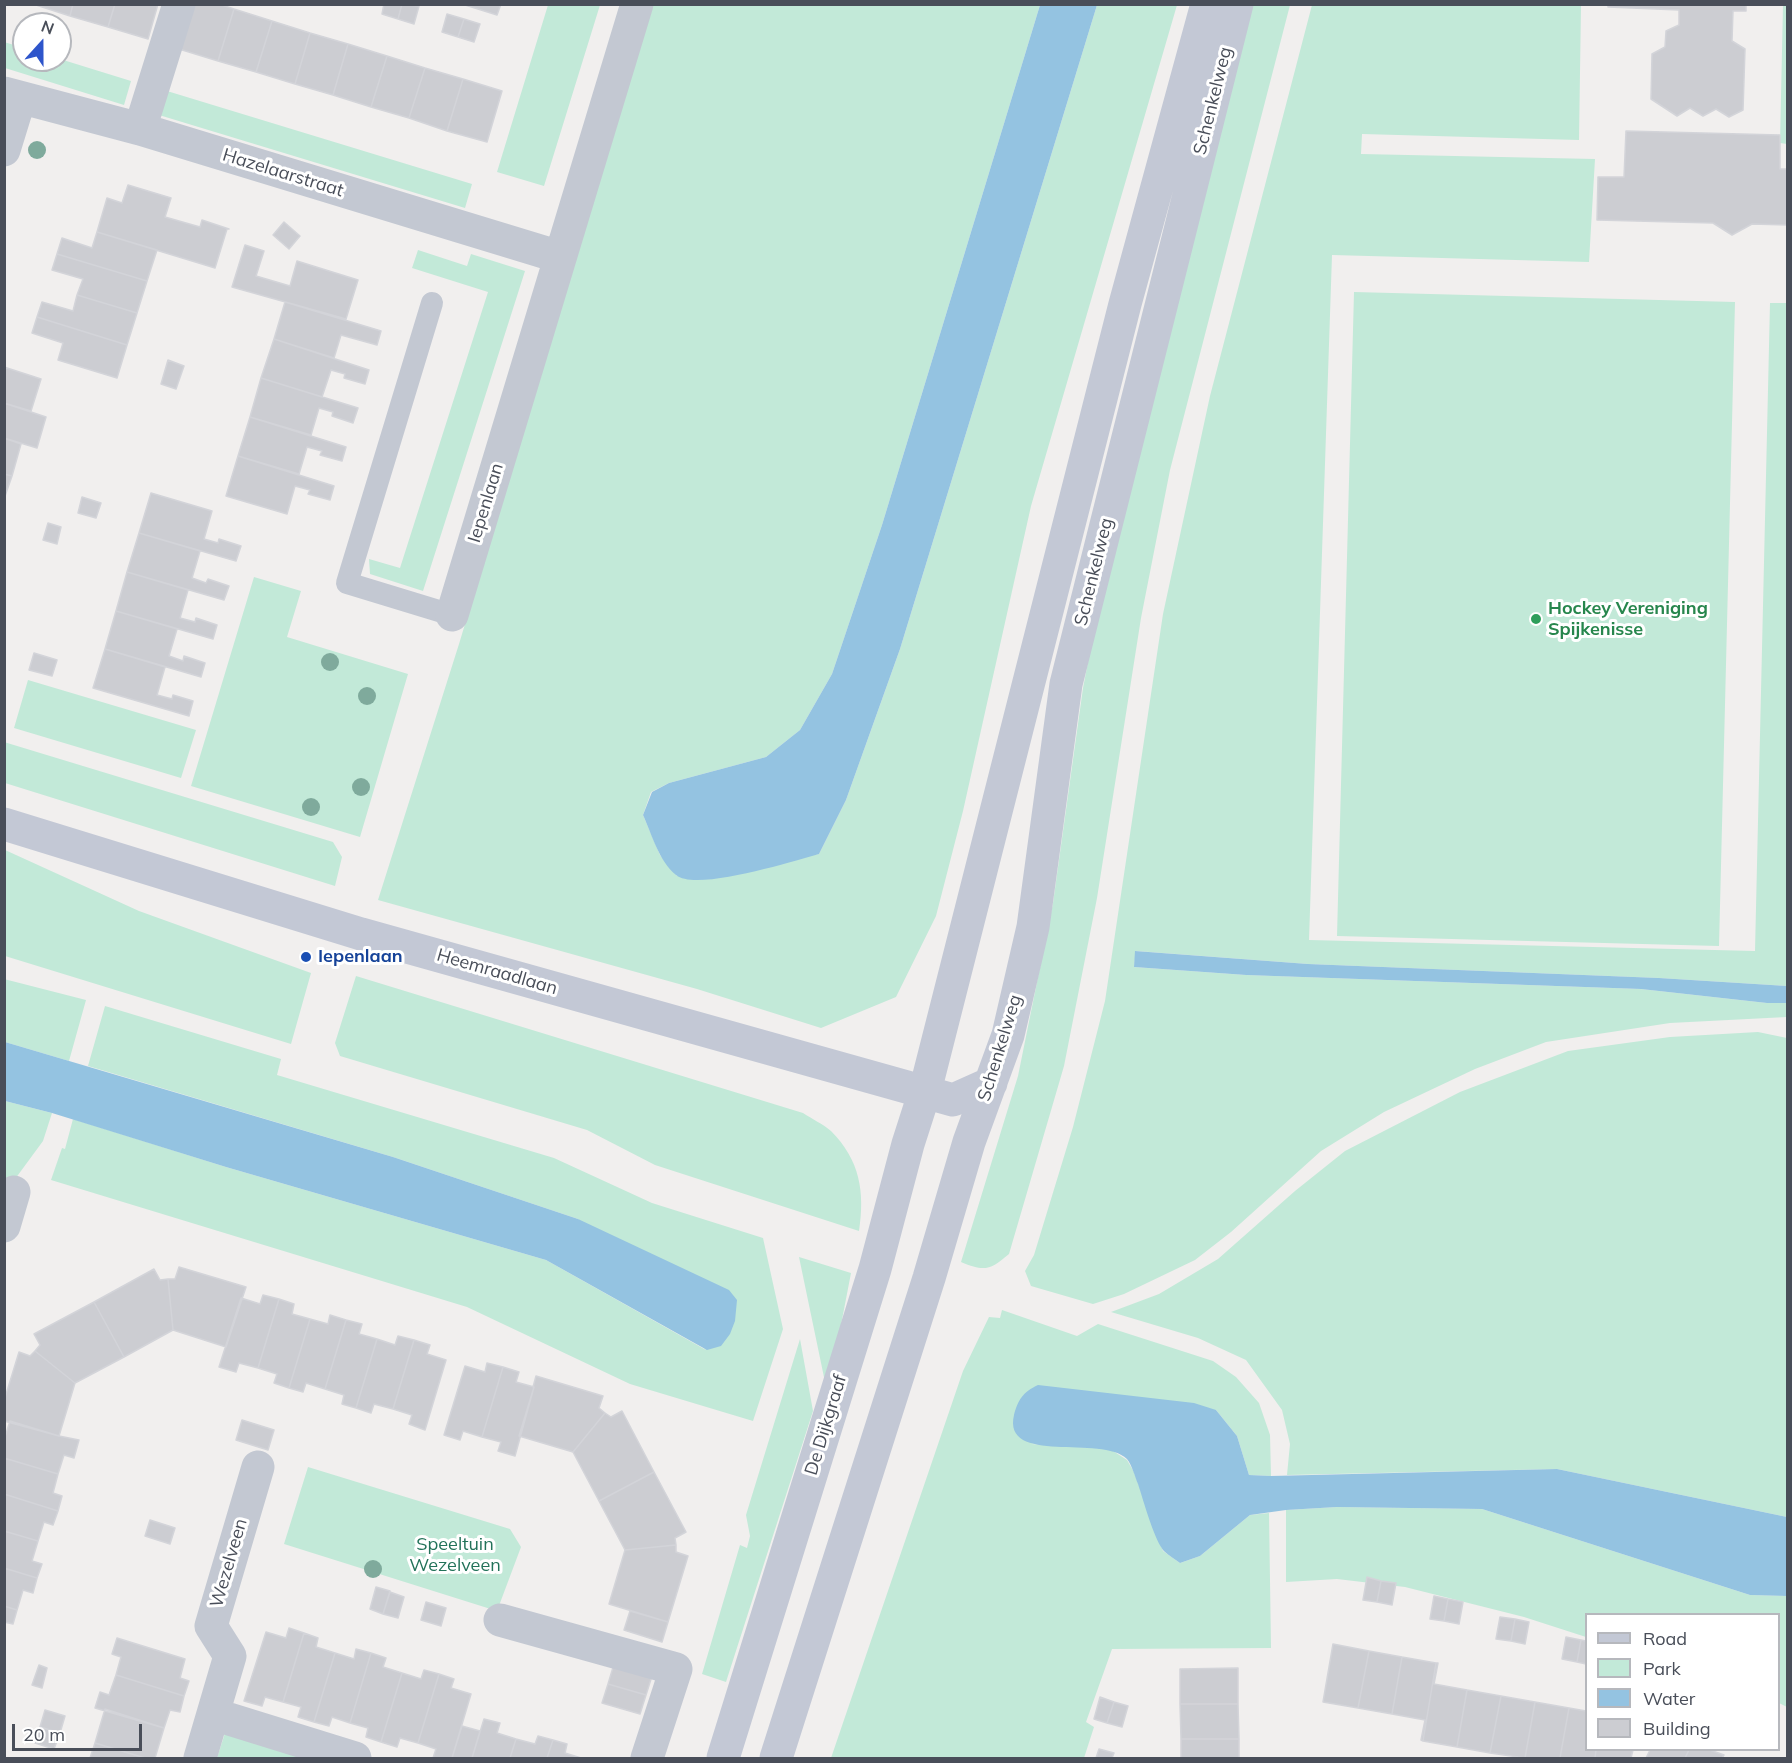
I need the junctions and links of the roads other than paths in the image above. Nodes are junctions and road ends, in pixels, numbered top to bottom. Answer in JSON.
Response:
{"nodes":[{"id":1,"x":179,"y":4,"type":"edge"},
{"id":2,"x":637,"y":4,"type":"edge"},
{"id":3,"x":1207,"y":4,"type":"edge"},
{"id":4,"x":1237,"y":4,"type":"edge"},
{"id":5,"x":12,"y":96,"type":"edge"},
{"id":6,"x":140,"y":129,"type":"junction"},
{"id":7,"x":4,"y":150,"type":"edge"},
{"id":8,"x":560,"y":257,"type":"junction"},
{"id":9,"x":432,"y":303,"type":"dead end"},
{"id":10,"x":452,"y":615,"type":"joint"},
{"id":11,"x":4,"y":824,"type":"edge"},
{"id":12,"x":991,"y":1083,"type":"junction"},
{"id":13,"x":939,"y":1095,"type":"junction"},
{"id":14,"x":969,"y":1142,"type":"junction"},
{"id":15,"x":14,"y":1192,"type":"dead end"},
{"id":16,"x":4,"y":1226,"type":"edge"},
{"id":17,"x":258,"y":1467,"type":"dead end"},
{"id":18,"x":500,"y":1620,"type":"dead end"},
{"id":19,"x":213,"y":1714,"type":"junction"},
{"id":20,"x":200,"y":1758,"type":"edge"},
{"id":21,"x":355,"y":1758,"type":"edge"},
{"id":22,"x":647,"y":1758,"type":"edge"},
{"id":23,"x":723,"y":1758,"type":"edge"},
{"id":24,"x":776,"y":1758,"type":"edge"}],
"edges":[{"from":1,"to":6,"type":"street"},
{"from":2,"to":8,"type":"street","name":"Iepenlaan"},
{"from":3,"to":13,"type":"main road","name":"Schenkelweg"},
{"from":4,"to":12,"type":"main road","name":"Schenkelweg"},
{"from":5,"to":6,"type":"street","name":"Hazelaarstraat"},
{"from":5,"to":7,"type":"street"},
{"from":6,"to":8,"type":"street","name":"Hazelaarstraat"},
{"from":8,"to":10,"type":"street","name":"Iepenlaan"},
{"from":9,"to":10,"type":"lane","name":"Iepenlaan"},
{"from":11,"to":13,"type":"main road","name":"Heemraadlaan"},
{"from":12,"to":13,"type":"main road"},
{"from":12,"to":14,"type":"main road","name":"Schenkelweg"},
{"from":13,"to":14,"type":"main road"},
{"from":13,"to":23,"type":"main road","name":"De Dijkgraaf"},
{"from":14,"to":24,"type":"main road"},
{"from":15,"to":16,"type":"street"},
{"from":17,"to":19,"type":"street","name":"Wezelveen"},
{"from":18,"to":22,"type":"street"},
{"from":19,"to":20,"type":"street","name":"Wezelveen"},
{"from":19,"to":21,"type":"street"}]}
